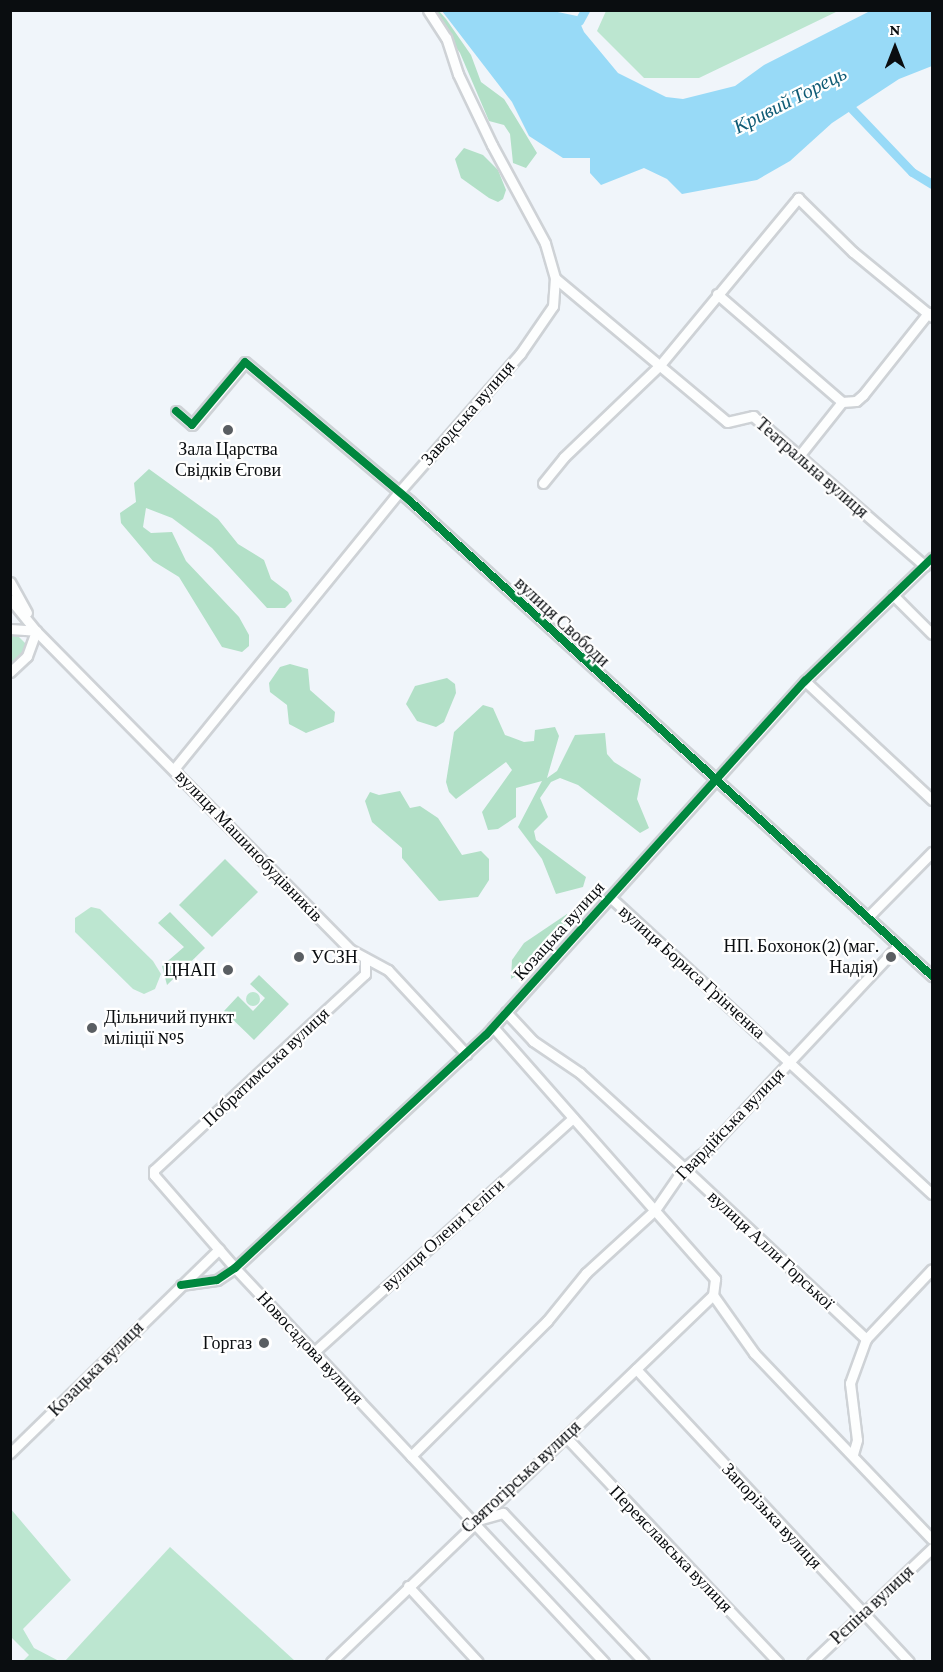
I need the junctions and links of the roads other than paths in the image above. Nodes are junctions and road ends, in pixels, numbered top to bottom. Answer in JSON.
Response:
{"nodes":[{"id":1,"x":428,"y":10,"type":"edge"},
{"id":2,"x":555,"y":278,"type":"junction"},
{"id":3,"x":717,"y":294,"type":"junction"},
{"id":4,"x":930,"y":315,"type":"edge"},
{"id":5,"x":660,"y":365,"type":"junction"},
{"id":6,"x":842,"y":402,"type":"junction"},
{"id":7,"x":176,"y":411,"type":"dead end"},
{"id":8,"x":800,"y":456,"type":"junction"},
{"id":9,"x":543,"y":483,"type":"dead end"},
{"id":10,"x":399,"y":492,"type":"junction"},
{"id":11,"x":933,"y":558,"type":"edge"},
{"id":12,"x":925,"y":566,"type":"junction"},
{"id":13,"x":10,"y":582,"type":"edge"},
{"id":14,"x":893,"y":595,"type":"junction"},
{"id":15,"x":10,"y":599,"type":"edge"},
{"id":16,"x":10,"y":629,"type":"edge"},
{"id":17,"x":36,"y":631,"type":"junction"},
{"id":18,"x":933,"y":634,"type":"edge"},
{"id":19,"x":10,"y":672,"type":"edge"},
{"id":20,"x":806,"y":681,"type":"junction"},
{"id":21,"x":174,"y":769,"type":"junction"},
{"id":22,"x":714,"y":781,"type":"junction"},
{"id":23,"x":933,"y":800,"type":"edge"},
{"id":24,"x":933,"y":852,"type":"edge"},
{"id":25,"x":610,"y":897,"type":"junction"},
{"id":26,"x":867,"y":918,"type":"junction"},
{"id":27,"x":898,"y":946,"type":"junction"},
{"id":28,"x":365,"y":959,"type":"junction"},
{"id":29,"x":933,"y":976,"type":"edge"},
{"id":30,"x":506,"y":1012,"type":"junction"},
{"id":31,"x":493,"y":1028,"type":"junction"},
{"id":32,"x":466,"y":1054,"type":"junction"},
{"id":33,"x":790,"y":1061,"type":"junction"},
{"id":34,"x":573,"y":1118,"type":"junction"},
{"id":35,"x":684,"y":1168,"type":"junction"},
{"id":36,"x":154,"y":1170,"type":"joint"},
{"id":37,"x":933,"y":1194,"type":"edge"},
{"id":38,"x":655,"y":1210,"type":"junction"},
{"id":39,"x":219,"y":1249,"type":"junction"},
{"id":40,"x":235,"y":1268,"type":"junction"},
{"id":41,"x":933,"y":1269,"type":"edge"},
{"id":42,"x":181,"y":1285,"type":"junction"},
{"id":43,"x":713,"y":1295,"type":"junction"},
{"id":44,"x":866,"y":1339,"type":"junction"},
{"id":45,"x":314,"y":1352,"type":"junction"},
{"id":46,"x":636,"y":1369,"type":"junction"},
{"id":47,"x":565,"y":1436,"type":"junction"},
{"id":48,"x":10,"y":1453,"type":"edge"},
{"id":49,"x":854,"y":1454,"type":"junction"},
{"id":50,"x":411,"y":1456,"type":"junction"},
{"id":51,"x":473,"y":1522,"type":"junction"},
{"id":52,"x":933,"y":1539,"type":"edge"},
{"id":53,"x":933,"y":1548,"type":"edge"},
{"id":54,"x":408,"y":1586,"type":"junction"},
{"id":55,"x":863,"y":1614,"type":"junction"},
{"id":56,"x":337,"y":1659,"type":"edge"},
{"id":57,"x":478,"y":1662,"type":"edge"},
{"id":58,"x":604,"y":1662,"type":"edge"},
{"id":59,"x":644,"y":1662,"type":"edge"},
{"id":60,"x":778,"y":1662,"type":"edge"},
{"id":61,"x":812,"y":1662,"type":"edge"},
{"id":62,"x":909,"y":1662,"type":"edge"}],
"edges":[{"from":1,"to":2,"type":"street","name":"Заводська вулиця"},
{"from":2,"to":5,"type":"street","name":"Театральна вулиця"},
{"from":2,"to":10,"type":"street","name":"Заводська вулиця"},
{"from":3,"to":4,"type":"street"},
{"from":3,"to":5,"type":"street"},
{"from":3,"to":6,"type":"street"},
{"from":4,"to":6,"type":"street"},
{"from":5,"to":8,"type":"street","name":"Театральна вулиця"},
{"from":5,"to":9,"type":"street"},
{"from":6,"to":8,"type":"street"},
{"from":7,"to":10,"type":"street","name":"вулиця Свободи"},
{"from":8,"to":12,"type":"street","name":"Театральна вулиця"},
{"from":10,"to":21,"type":"street","name":"Заводська вулиця"},
{"from":10,"to":22,"type":"street","name":"вулиця Свободи"},
{"from":11,"to":12,"type":"street","name":"Козацька вулиця"},
{"from":12,"to":14,"type":"street","name":"Козацька вулиця"},
{"from":13,"to":17,"type":"street","name":"вулиця Машинобудівників"},
{"from":14,"to":18,"type":"street"},
{"from":14,"to":20,"type":"street","name":"Козацька вулиця"},
{"from":15,"to":17,"type":"street","name":"вулиця Машинобудівників"},
{"from":16,"to":17,"type":"street"},
{"from":17,"to":19,"type":"street"},
{"from":17,"to":21,"type":"street","name":"вулиця Машинобудівників"},
{"from":20,"to":22,"type":"street","name":"Козацька вулиця"},
{"from":20,"to":23,"type":"street"},
{"from":21,"to":28,"type":"street","name":"вулиця Машинобудівників"},
{"from":22,"to":25,"type":"street","name":"Козацька вулиця"},
{"from":22,"to":26,"type":"street","name":"вулиця Свободи"},
{"from":24,"to":26,"type":"street"},
{"from":25,"to":30,"type":"street","name":"Козацька вулиця"},
{"from":25,"to":33,"type":"street","name":"вулиця Бориса Грінченка"},
{"from":26,"to":27,"type":"street","name":"вулиця Свободи"},
{"from":27,"to":29,"type":"street","name":"вулиця Свободи"},
{"from":27,"to":33,"type":"street","name":"Гвардійська вулиця"},
{"from":28,"to":32,"type":"street","name":"вулиця Машинобудівників"},
{"from":28,"to":36,"type":"street","name":"Побратимська вулиця"},
{"from":30,"to":31,"type":"street","name":"Козацька вулиця"},
{"from":30,"to":35,"type":"street","name":"вулиця Алли Горської"},
{"from":31,"to":32,"type":"street","name":"Козацька вулиця"},
{"from":31,"to":34,"type":"street"},
{"from":32,"to":40,"type":"street","name":"Козацька вулиця"},
{"from":33,"to":35,"type":"street","name":"Гвардійська вулиця"},
{"from":33,"to":37,"type":"street","name":"вулиця Бориса Грінченка"},
{"from":34,"to":38,"type":"street"},
{"from":34,"to":45,"type":"street","name":"вулиця Олени Теліги"},
{"from":35,"to":38,"type":"street","name":"Гвардійська вулиця"},
{"from":35,"to":44,"type":"street","name":"вулиця Алли Горської"},
{"from":36,"to":39,"type":"street","name":"Новосадова вулиця"},
{"from":38,"to":43,"type":"street"},
{"from":38,"to":50,"type":"street","name":"Гвардійська вулиця"},
{"from":39,"to":40,"type":"street","name":"Новосадова вулиця"},
{"from":39,"to":42,"type":"street","name":"Козацька вулиця"},
{"from":40,"to":42,"type":"street","name":"Козацька вулиця"},
{"from":40,"to":45,"type":"street","name":"Новосадова вулиця"},
{"from":41,"to":44,"type":"street"},
{"from":42,"to":48,"type":"street","name":"Козацька вулиця"},
{"from":43,"to":46,"type":"street","name":"Святогірська вулиця"},
{"from":43,"to":49,"type":"street"},
{"from":44,"to":49,"type":"street"},
{"from":45,"to":50,"type":"street","name":"Новосадова вулиця"},
{"from":46,"to":47,"type":"street","name":"Святогірська вулиця"},
{"from":46,"to":55,"type":"street","name":"Запорізька вулиця"},
{"from":47,"to":51,"type":"street","name":"Святогірська вулиця"},
{"from":47,"to":60,"type":"street","name":"Переяславська вулиця"},
{"from":49,"to":52,"type":"street"},
{"from":50,"to":51,"type":"street","name":"Новосадова вулиця"},
{"from":51,"to":54,"type":"street","name":"Святогірська вулиця"},
{"from":51,"to":58,"type":"street","name":"Новосадова вулиця"},
{"from":51,"to":59,"type":"street"},
{"from":53,"to":55,"type":"street","name":"Рєпіна вулиця"},
{"from":54,"to":56,"type":"street","name":"Святогірська вулиця"},
{"from":54,"to":57,"type":"street"},
{"from":55,"to":61,"type":"street","name":"Рєпіна вулиця"},
{"from":55,"to":62,"type":"street","name":"Запорізька вулиця"}]}
